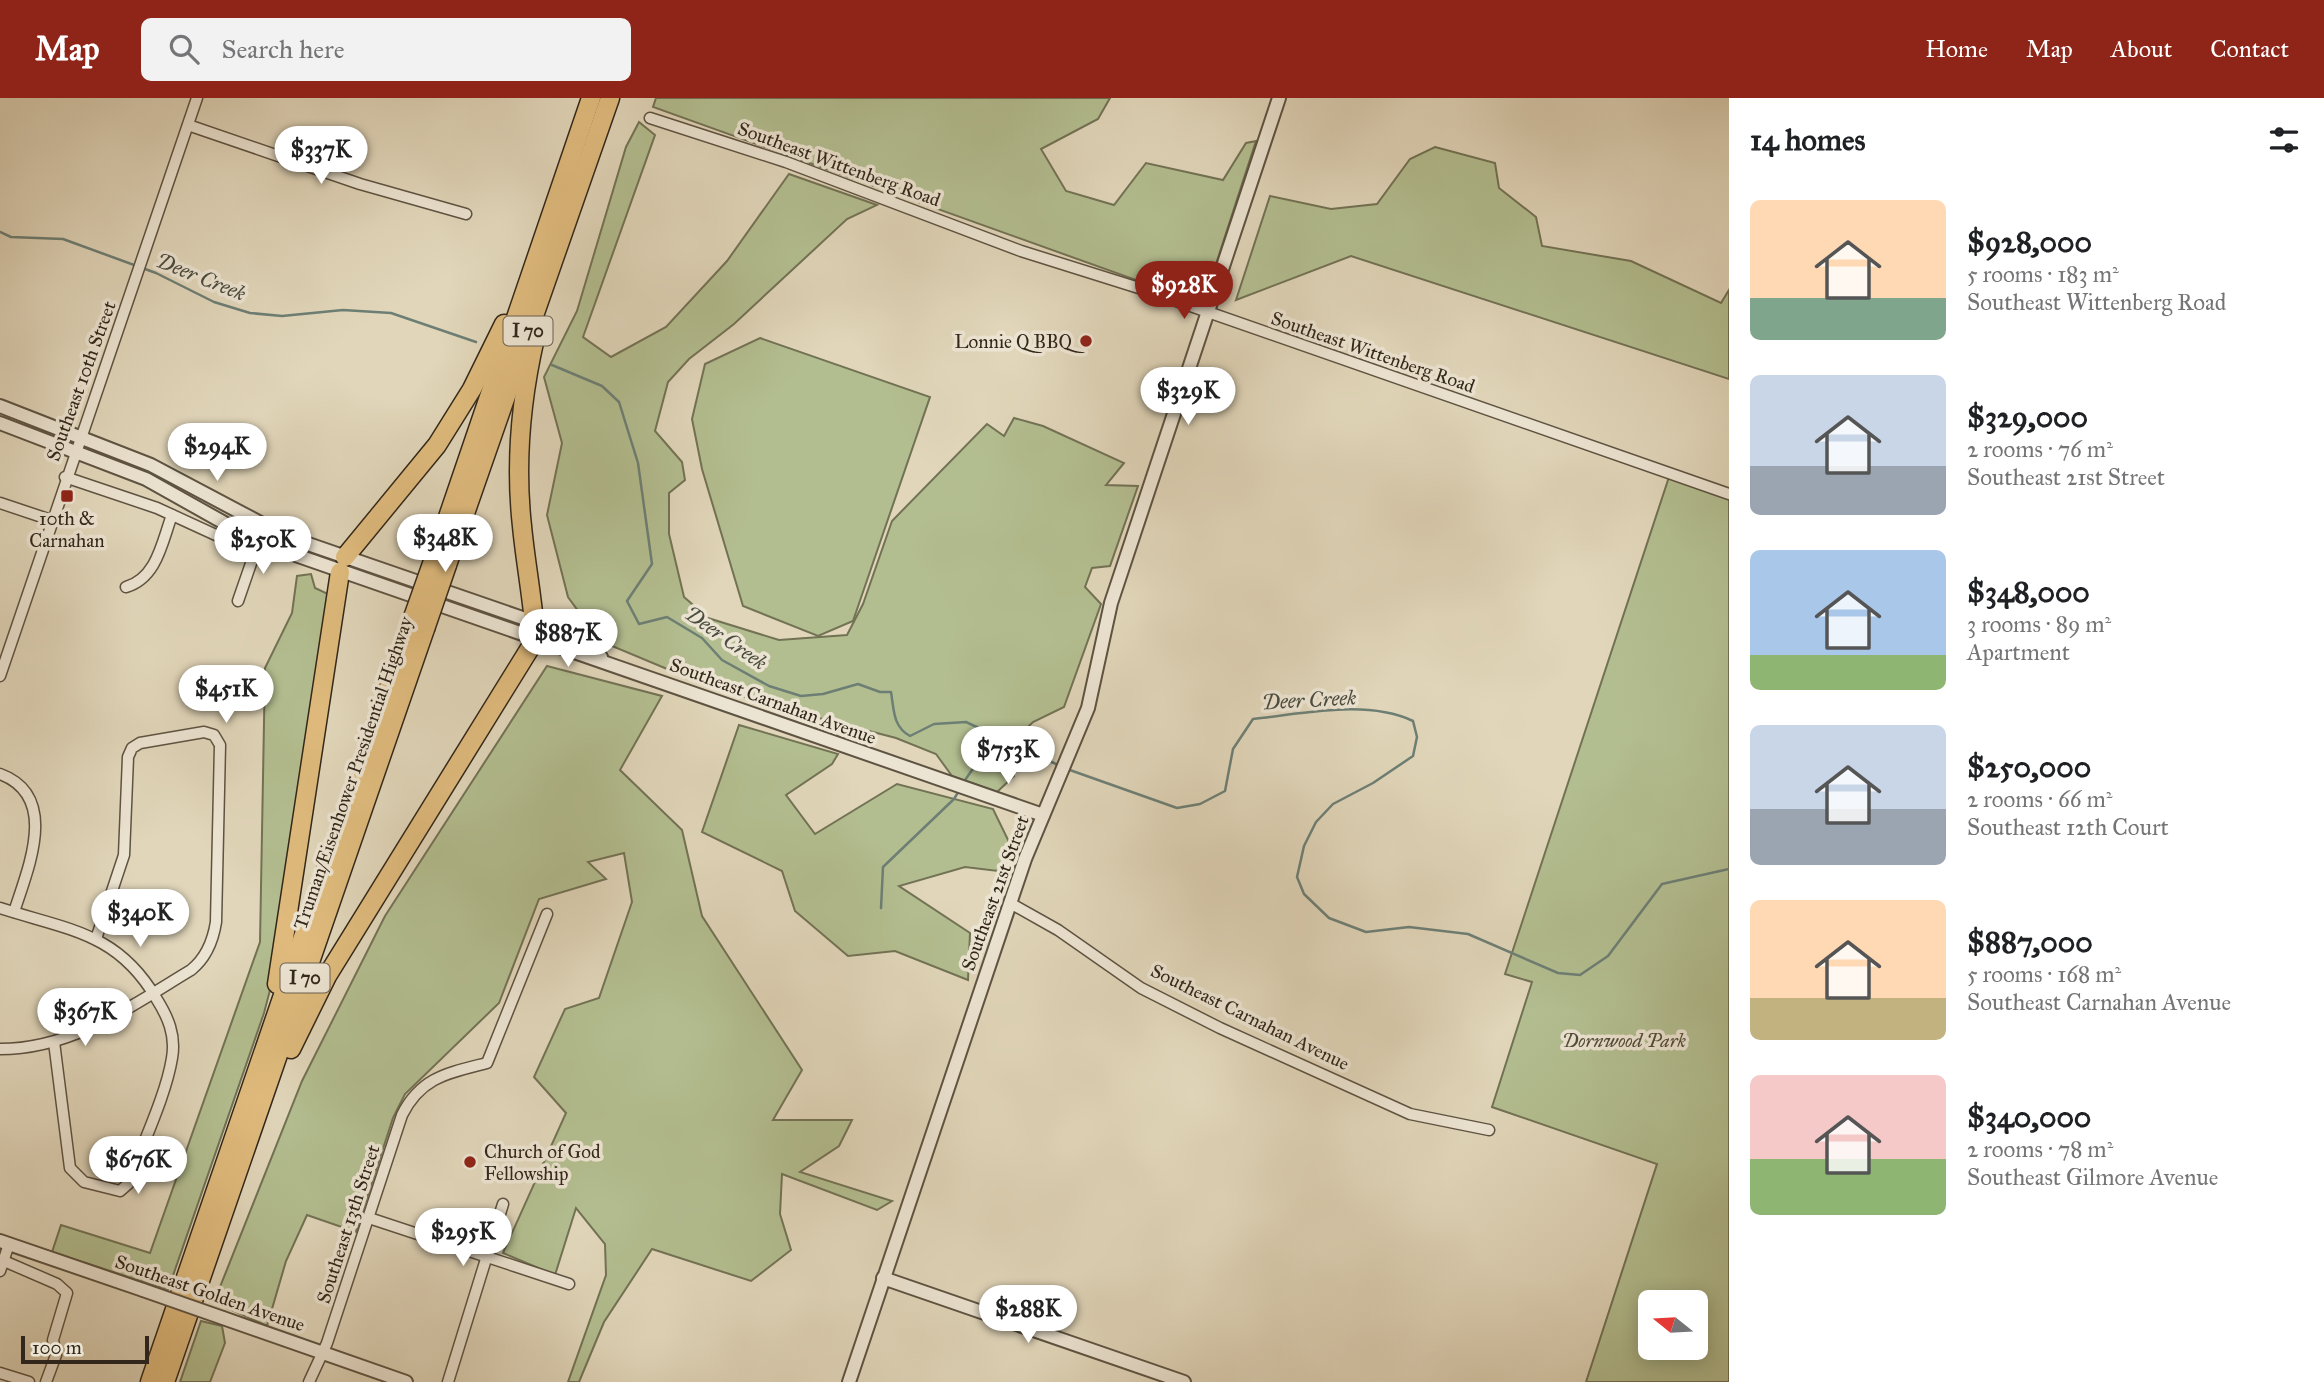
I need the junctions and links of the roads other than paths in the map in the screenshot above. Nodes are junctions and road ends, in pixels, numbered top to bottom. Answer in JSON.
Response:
{"nodes":[{"id":1,"x":197,"y":98,"type":"edge"},
{"id":2,"x":591,"y":98,"type":"edge"},
{"id":3,"x":610,"y":98,"type":"edge"},
{"id":4,"x":1279,"y":98,"type":"edge"},
{"id":5,"x":650,"y":118,"type":"dead end"},
{"id":6,"x":188,"y":125,"type":"junction"},
{"id":7,"x":559,"y":196,"type":"junction"},
{"id":8,"x":466,"y":214,"type":"dead end"},
{"id":9,"x":559,"y":243,"type":"junction"},
{"id":10,"x":1208,"y":313,"type":"junction"},
{"id":11,"x":0,"y":406,"type":"edge"},
{"id":12,"x":0,"y":423,"type":"edge"},
{"id":13,"x":79,"y":437,"type":"junction"},
{"id":14,"x":74,"y":451,"type":"junction"},
{"id":15,"x":65,"y":477,"type":"junction"},
{"id":16,"x":1729,"y":494,"type":"edge"},
{"id":17,"x":0,"y":503,"type":"edge"},
{"id":18,"x":172,"y":514,"type":"junction"},
{"id":19,"x":51,"y":520,"type":"junction"},
{"id":20,"x":257,"y":547,"type":"junction"},
{"id":21,"x":440,"y":563,"type":"junction"},
{"id":22,"x":343,"y":565,"type":"junction"},
{"id":23,"x":126,"y":587,"type":"dead end"},
{"id":24,"x":238,"y":601,"type":"dead end"},
{"id":25,"x":418,"y":626,"type":"junction"},
{"id":26,"x":534,"y":631,"type":"junction"},
{"id":27,"x":0,"y":640,"type":"edge"},
{"id":28,"x":11,"y":644,"type":"junction"},
{"id":29,"x":0,"y":676,"type":"edge"},
{"id":30,"x":0,"y":774,"type":"edge"},
{"id":31,"x":1043,"y":816,"type":"junction"},
{"id":32,"x":1010,"y":903,"type":"junction"},
{"id":33,"x":0,"y":908,"type":"edge"},
{"id":34,"x":14,"y":912,"type":"junction"},
{"id":35,"x":547,"y":914,"type":"dead end"},
{"id":36,"x":96,"y":939,"type":"junction"},
{"id":37,"x":153,"y":992,"type":"junction"},
{"id":38,"x":54,"y":1042,"type":"junction"},
{"id":39,"x":0,"y":1049,"type":"edge"},
{"id":40,"x":250,"y":1091,"type":"junction"},
{"id":41,"x":1489,"y":1130,"type":"dead end"},
{"id":42,"x":233,"y":1186,"type":"junction"},
{"id":43,"x":503,"y":1204,"type":"dead end"},
{"id":44,"x":369,"y":1218,"type":"junction"},
{"id":45,"x":5,"y":1243,"type":"edge"},
{"id":46,"x":486,"y":1259,"type":"junction"},
{"id":47,"x":2,"y":1266,"type":"edge"},
{"id":48,"x":883,"y":1278,"type":"junction"},
{"id":49,"x":569,"y":1284,"type":"dead end"},
{"id":50,"x":321,"y":1353,"type":"junction"},
{"id":51,"x":0,"y":1373,"type":"edge"},
{"id":52,"x":29,"y":1382,"type":"edge"},
{"id":53,"x":46,"y":1382,"type":"edge"},
{"id":54,"x":149,"y":1382,"type":"edge"},
{"id":55,"x":165,"y":1382,"type":"edge"},
{"id":56,"x":309,"y":1382,"type":"edge"},
{"id":57,"x":406,"y":1382,"type":"edge"},
{"id":58,"x":448,"y":1382,"type":"edge"},
{"id":59,"x":849,"y":1382,"type":"edge"},
{"id":60,"x":1184,"y":1382,"type":"edge"}],
"edges":[{"from":1,"to":6,"type":"street","name":"Southeast 10th Street"},
{"from":2,"to":7,"type":"highway","name":"Truman/Eisenhower Presidential Highway","number":"I 70"},
{"from":3,"to":9,"type":"highway","name":"Truman/Eisenhower Presidential Highway","number":"I 70"},
{"from":4,"to":10,"type":"street","name":"Southeast 21st Street"},
{"from":5,"to":10,"type":"street","name":"Southeast Wittenberg Road"},
{"from":6,"to":8,"type":"street"},
{"from":6,"to":13,"type":"street","name":"Southeast 10th Street"},
{"from":7,"to":21,"type":"highway","name":"Truman/Eisenhower Presidential Highway","number":"I 70"},
{"from":7,"to":22,"type":"highway"},
{"from":9,"to":21,"type":"highway","name":"Truman/Eisenhower Presidential Highway","number":"I 70"},
{"from":9,"to":26,"type":"highway"},
{"from":10,"to":16,"type":"street","name":"Southeast Wittenberg Road"},
{"from":10,"to":31,"type":"street","name":"Southeast 21st Street"},
{"from":11,"to":13,"type":"street"},
{"from":12,"to":14,"type":"street"},
{"from":13,"to":14,"type":"street","name":"Southeast 10th Street"},
{"from":13,"to":22,"type":"street"},
{"from":14,"to":15,"type":"street","name":"Southeast 10th Street"},
{"from":14,"to":20,"type":"street"},
{"from":15,"to":18,"type":"street"},
{"from":15,"to":19,"type":"street","name":"Southeast 10th Street"},
{"from":17,"to":19,"type":"street"},
{"from":18,"to":20,"type":"street"},
{"from":18,"to":23,"type":"street"},
{"from":19,"to":28,"type":"street","name":"Southeast 10th Street"},
{"from":20,"to":22,"type":"street"},
{"from":20,"to":24,"type":"street"},
{"from":21,"to":25,"type":"highway","name":"Truman/Eisenhower Presidential Highway","number":"I 70","bridge":true},
{"from":22,"to":26,"type":"street","name":"Southeast Carnahan Avenue"},
{"from":22,"to":40,"type":"highway"},
{"from":25,"to":40,"type":"highway","name":"Truman/Eisenhower Presidential Highway","number":"I 70"},
{"from":25,"to":42,"type":"highway","name":"Truman/Eisenhower Presidential Highway","number":"I 70"},
{"from":26,"to":31,"type":"street","name":"Southeast Carnahan Avenue"},
{"from":26,"to":42,"type":"highway"},
{"from":27,"to":28,"type":"street"},
{"from":28,"to":29,"type":"street","name":"Southeast 10th Street"},
{"from":30,"to":34,"type":"street"},
{"from":31,"to":32,"type":"street","name":"Southeast 21st Street"},
{"from":32,"to":41,"type":"street","name":"Southeast Carnahan Avenue"},
{"from":32,"to":48,"type":"street","name":"Southeast 21st Street"},
{"from":33,"to":34,"type":"street"},
{"from":34,"to":36,"type":"street"},
{"from":35,"to":44,"type":"street","name":"Southeast 13th Street"},
{"from":36,"to":37,"type":"street"},
{"from":36,"to":37,"type":"street"},
{"from":37,"to":38,"type":"street"},
{"from":37,"to":38,"type":"street"},
{"from":38,"to":39,"type":"street"},
{"from":40,"to":54,"type":"highway","name":"Truman/Eisenhower Presidential Highway","number":"I 70"},
{"from":42,"to":55,"type":"highway","name":"Truman/Eisenhower Presidential Highway","number":"I 70"},
{"from":43,"to":46,"type":"street"},
{"from":44,"to":46,"type":"street"},
{"from":44,"to":50,"type":"street","name":"Southeast 13th Street"},
{"from":45,"to":47,"type":"street"},
{"from":45,"to":50,"type":"street","name":"Southeast Golden Avenue","bridge":true},
{"from":46,"to":49,"type":"street"},
{"from":46,"to":58,"type":"street"},
{"from":47,"to":53,"type":"street"},
{"from":48,"to":59,"type":"street","name":"Southeast 21st Street"},
{"from":48,"to":60,"type":"street"},
{"from":50,"to":56,"type":"street","name":"Southeast 13th Street"},
{"from":50,"to":57,"type":"street","name":"Southeast Golden Avenue"},
{"from":51,"to":52,"type":"street"}]}
